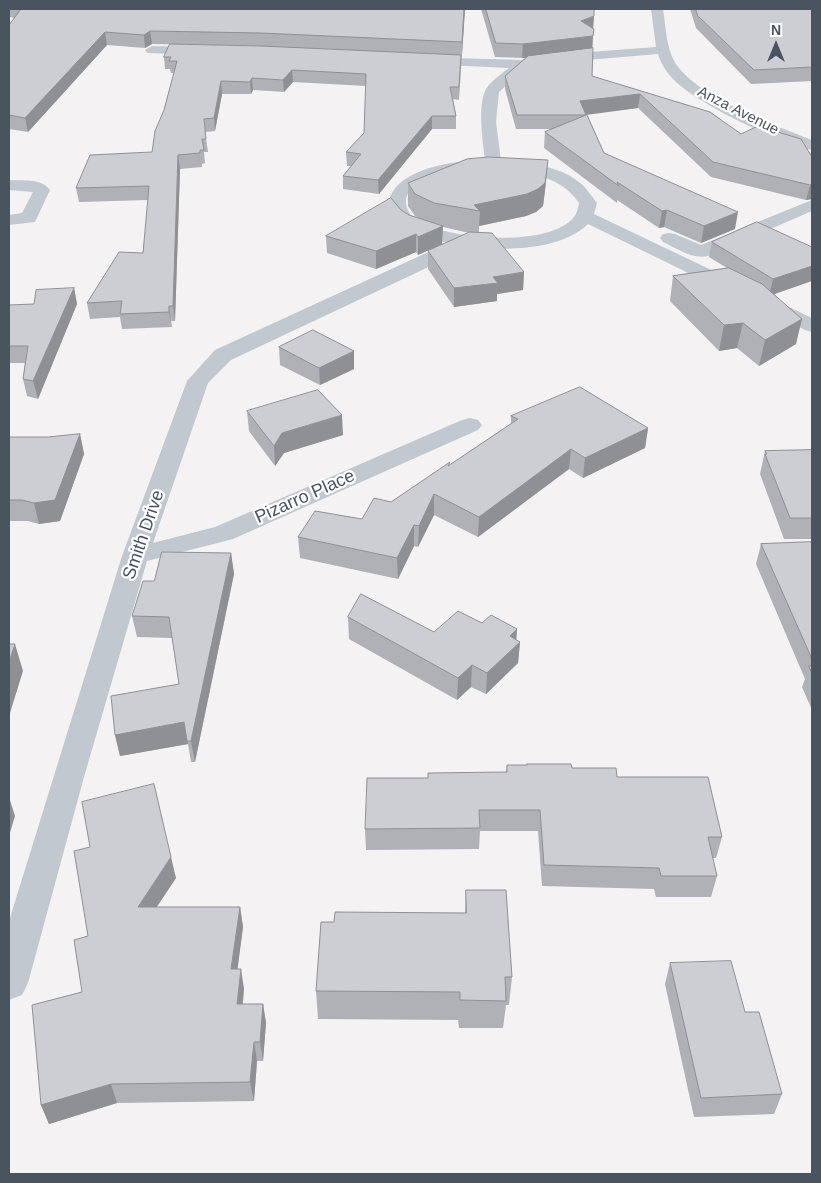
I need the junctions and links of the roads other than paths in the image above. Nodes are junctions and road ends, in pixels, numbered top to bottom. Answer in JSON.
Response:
{"nodes":[{"id":1,"x":657,"y":9,"type":"edge"},
{"id":2,"x":152,"y":50,"type":"dead end"},
{"id":3,"x":664,"y":50,"type":"junction"},
{"id":4,"x":216,"y":51,"type":"edge"},
{"id":5,"x":413,"y":59,"type":"edge"},
{"id":6,"x":522,"y":64,"type":"junction"},
{"id":7,"x":812,"y":145,"type":"edge"},
{"id":8,"x":494,"y":165,"type":"junction"},
{"id":9,"x":9,"y":185,"type":"edge"},
{"id":10,"x":812,"y":205,"type":"edge"},
{"id":11,"x":587,"y":210,"type":"junction"},
{"id":12,"x":9,"y":220,"type":"edge"},
{"id":13,"x":466,"y":242,"type":"junction"},
{"id":14,"x":812,"y":326,"type":"edge"},
{"id":15,"x":470,"y":425,"type":"dead end"},
{"id":16,"x":135,"y":556,"type":"junction"},
{"id":17,"x":9,"y":983,"type":"edge"}],
"edges":[{"from":1,"to":3,"type":"street","name":"Anza Avenue"},
{"from":2,"to":4,"type":"street"},
{"from":3,"to":6,"type":"street"},
{"from":3,"to":7,"type":"street","name":"Anza Avenue"},
{"from":5,"to":6,"type":"street"},
{"from":6,"to":8,"type":"street"},
{"from":8,"to":11,"type":"street"},
{"from":8,"to":13,"type":"street"},
{"from":9,"to":12,"type":"street"},
{"from":10,"to":11,"type":"street"},
{"from":11,"to":13,"type":"street"},
{"from":11,"to":14,"type":"street"},
{"from":13,"to":16,"type":"street","name":"Smith Drive"},
{"from":15,"to":16,"type":"street","name":"Pizarro Place"},
{"from":16,"to":17,"type":"street","name":"Smith Drive"}]}
